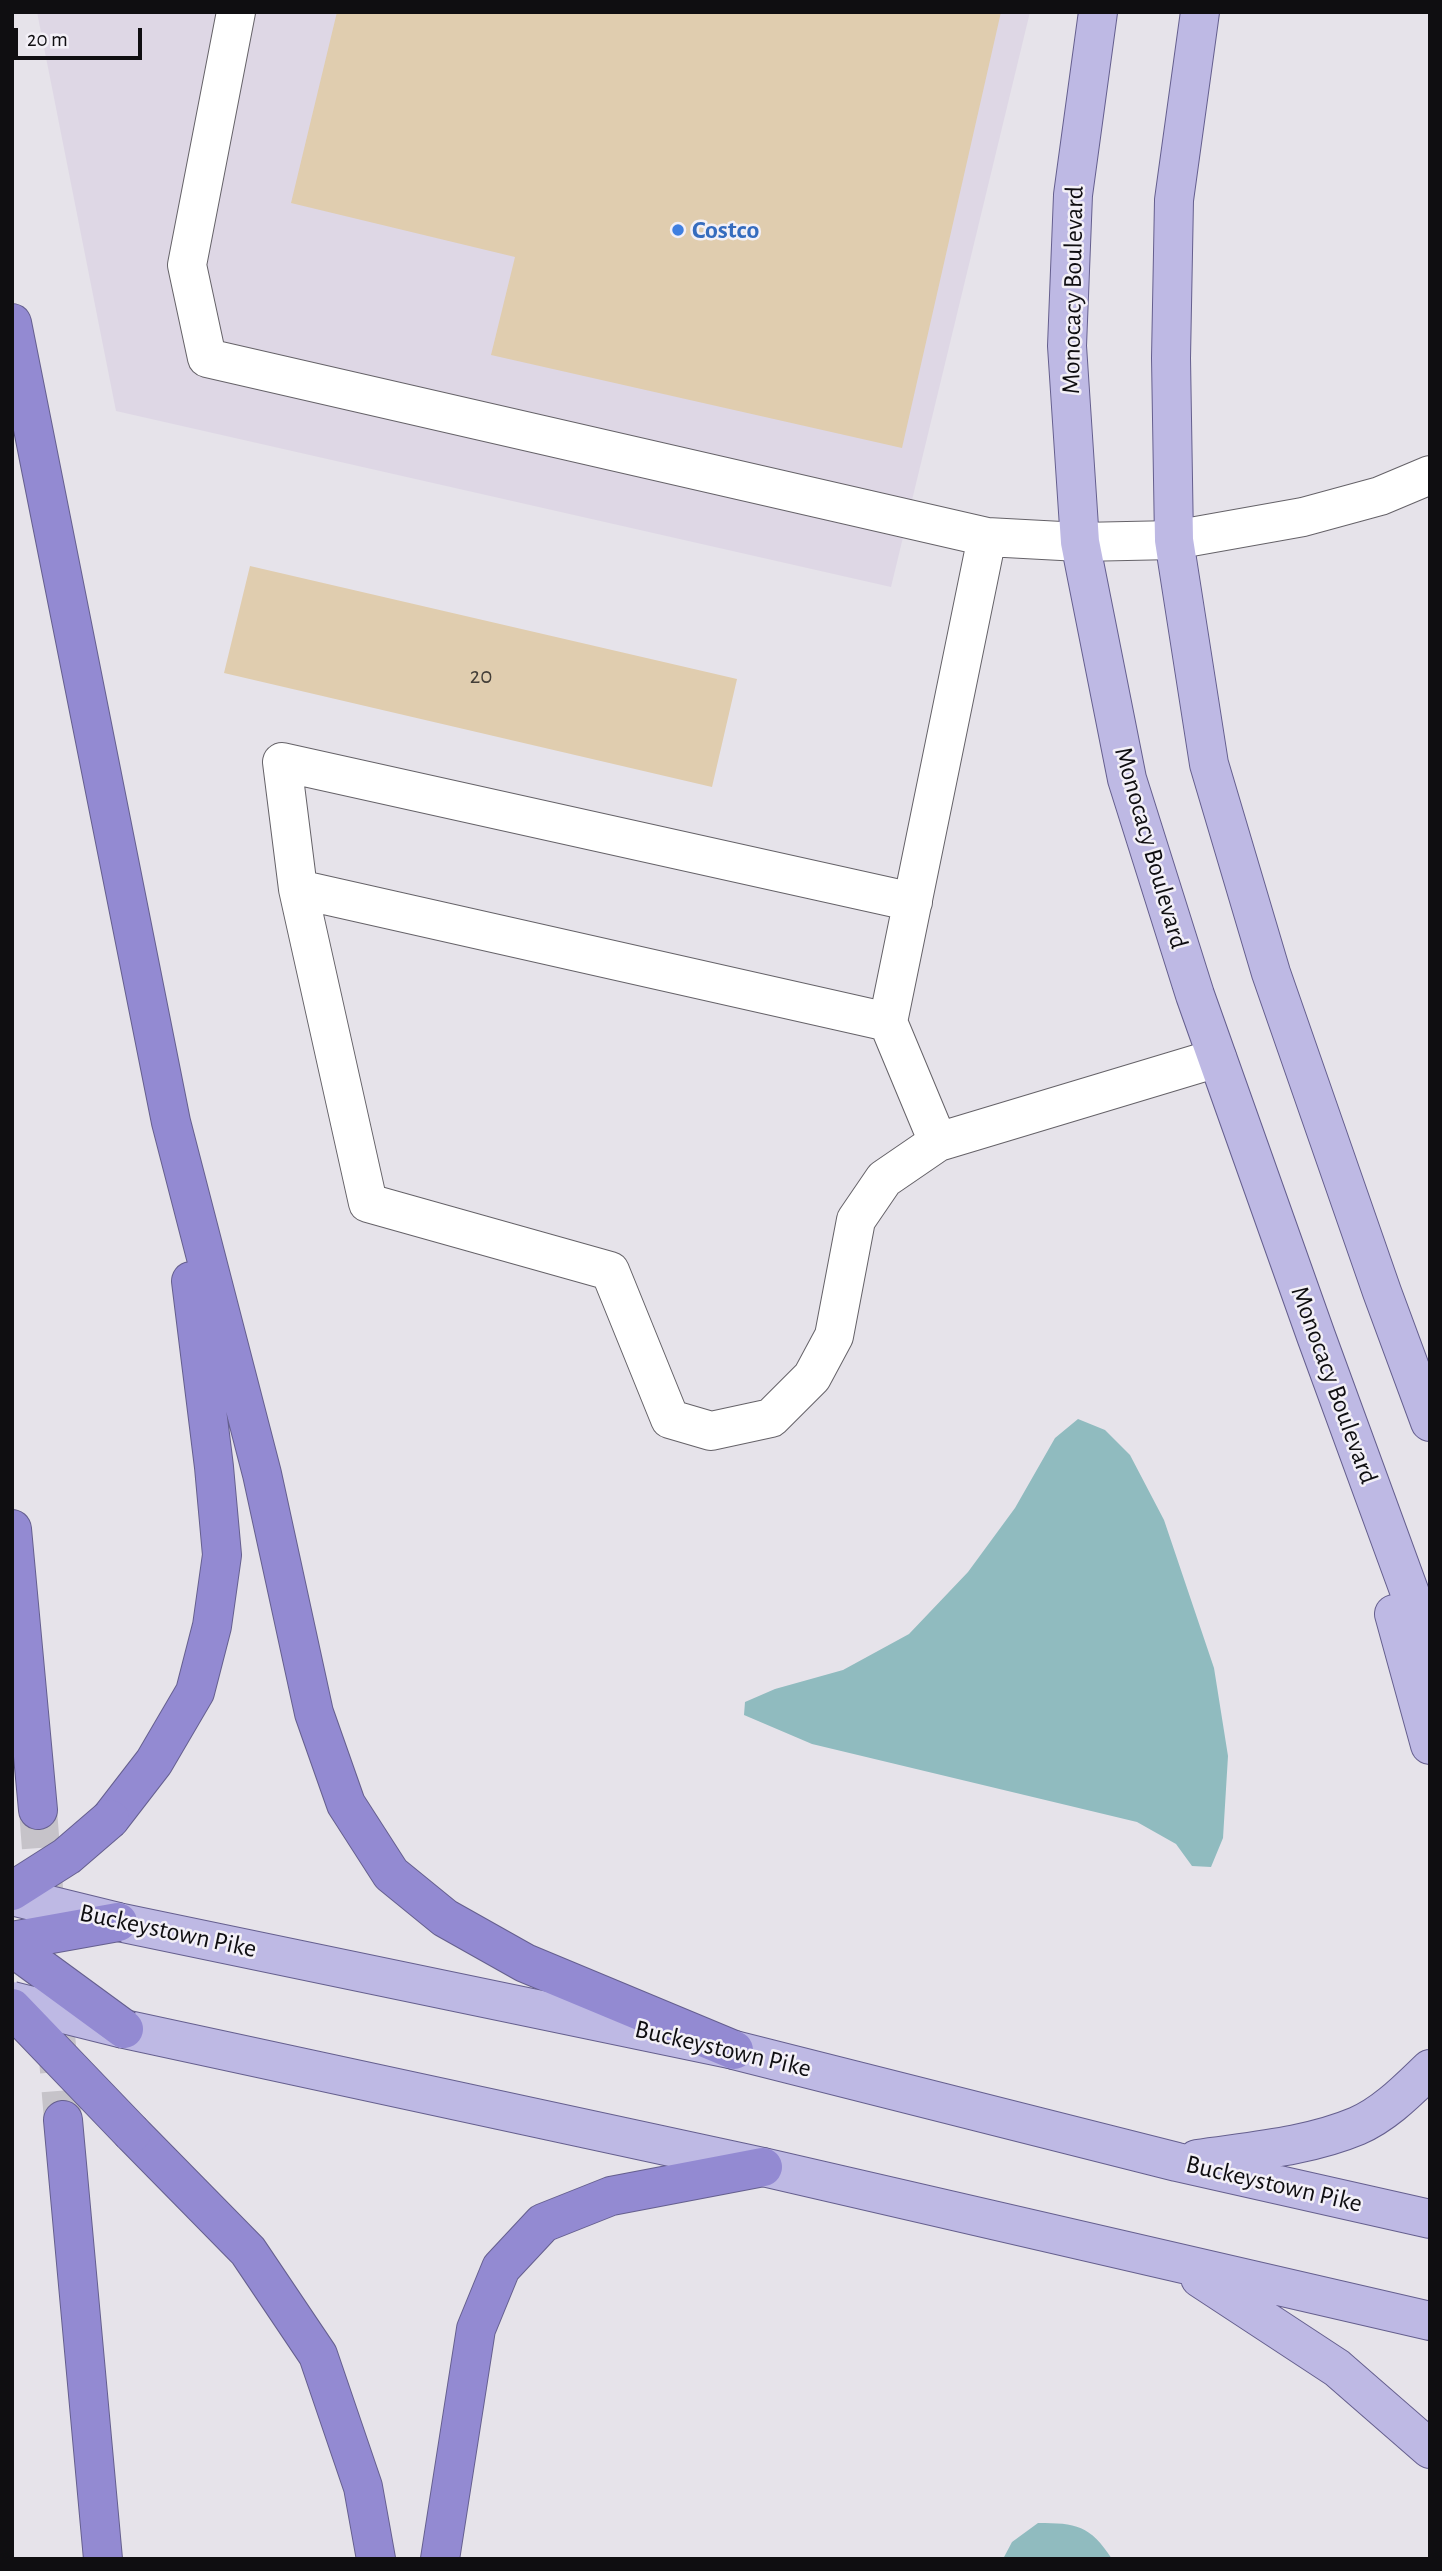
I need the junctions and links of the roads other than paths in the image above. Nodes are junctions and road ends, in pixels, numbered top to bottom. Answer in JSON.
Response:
{"nodes":[{"id":1,"x":236,"y":12,"type":"edge"},
{"id":2,"x":1098,"y":12,"type":"edge"},
{"id":3,"x":1200,"y":12,"type":"edge"},
{"id":4,"x":12,"y":323,"type":"edge"},
{"id":5,"x":1430,"y":475,"type":"edge"},
{"id":6,"x":987,"y":537,"type":"junction"},
{"id":7,"x":1174,"y":540,"type":"junction"},
{"id":8,"x":1080,"y":542,"type":"junction"},
{"id":9,"x":298,"y":888,"type":"junction"},
{"id":10,"x":913,"y":902,"type":"junction"},
{"id":11,"x":888,"y":1023,"type":"junction"},
{"id":12,"x":1217,"y":1058,"type":"junction"},
{"id":13,"x":171,"y":1122,"type":"junction"},
{"id":14,"x":938,"y":1142,"type":"junction"},
{"id":15,"x":1315,"y":1336,"type":"junction"},
{"id":16,"x":1430,"y":1422,"type":"edge"},
{"id":17,"x":12,"y":1530,"type":"edge"},
{"id":18,"x":1430,"y":1648,"type":"edge"},
{"id":19,"x":1430,"y":1745,"type":"edge"},
{"id":20,"x":38,"y":1810,"type":"tunnel mouth"},
{"id":21,"x":12,"y":1894,"type":"edge"},
{"id":22,"x":118,"y":1922,"type":"junction"},
{"id":23,"x":12,"y":1941,"type":"edge"},
{"id":24,"x":12,"y":1947,"type":"edge"},
{"id":25,"x":12,"y":2001,"type":"edge"},
{"id":26,"x":12,"y":2008,"type":"edge"},
{"id":27,"x":124,"y":2029,"type":"junction"},
{"id":28,"x":734,"y":2050,"type":"junction"},
{"id":29,"x":1430,"y":2069,"type":"edge"},
{"id":30,"x":63,"y":2120,"type":"tunnel mouth"},
{"id":31,"x":1177,"y":2162,"type":"junction"},
{"id":32,"x":763,"y":2167,"type":"junction"},
{"id":33,"x":1430,"y":2220,"type":"edge"},
{"id":34,"x":1177,"y":2263,"type":"junction"},
{"id":35,"x":1430,"y":2321,"type":"edge"},
{"id":36,"x":1430,"y":2449,"type":"edge"},
{"id":37,"x":103,"y":2559,"type":"edge"},
{"id":38,"x":376,"y":2559,"type":"edge"},
{"id":39,"x":440,"y":2559,"type":"edge"}],
"edges":[{"from":1,"to":6,"type":"lane"},
{"from":2,"to":8,"type":"main road","name":"Monocacy Boulevard"},
{"from":3,"to":7,"type":"main road"},
{"from":4,"to":13,"type":"highway"},
{"from":5,"to":7,"type":"lane"},
{"from":6,"to":8,"type":"lane"},
{"from":6,"to":10,"type":"lane"},
{"from":7,"to":8,"type":"lane"},
{"from":7,"to":16,"type":"main road"},
{"from":8,"to":12,"type":"main road","name":"Monocacy Boulevard"},
{"from":9,"to":10,"type":"lane"},
{"from":9,"to":11,"type":"lane"},
{"from":9,"to":14,"type":"lane"},
{"from":10,"to":11,"type":"lane"},
{"from":11,"to":14,"type":"lane"},
{"from":12,"to":14,"type":"lane"},
{"from":12,"to":15,"type":"main road","name":"Monocacy Boulevard"},
{"from":13,"to":21,"type":"highway","bridge":true},
{"from":13,"to":28,"type":"highway"},
{"from":15,"to":18,"type":"main road","name":"Monocacy Boulevard"},
{"from":15,"to":19,"type":"main road"},
{"from":17,"to":20,"type":"highway"},
{"from":21,"to":22,"type":"main road","name":"Buckeystown Pike","bridge":true},
{"from":22,"to":23,"type":"highway","bridge":true},
{"from":22,"to":28,"type":"main road","name":"Buckeystown Pike"},
{"from":24,"to":27,"type":"highway","bridge":true},
{"from":25,"to":27,"type":"main road","bridge":true},
{"from":26,"to":38,"type":"highway","bridge":true},
{"from":27,"to":32,"type":"main road"},
{"from":28,"to":31,"type":"main road","name":"Buckeystown Pike"},
{"from":29,"to":31,"type":"main road"},
{"from":30,"to":37,"type":"highway"},
{"from":31,"to":33,"type":"main road","name":"Buckeystown Pike"},
{"from":32,"to":34,"type":"main road"},
{"from":32,"to":39,"type":"highway"},
{"from":34,"to":35,"type":"main road"},
{"from":34,"to":36,"type":"main road"}]}
